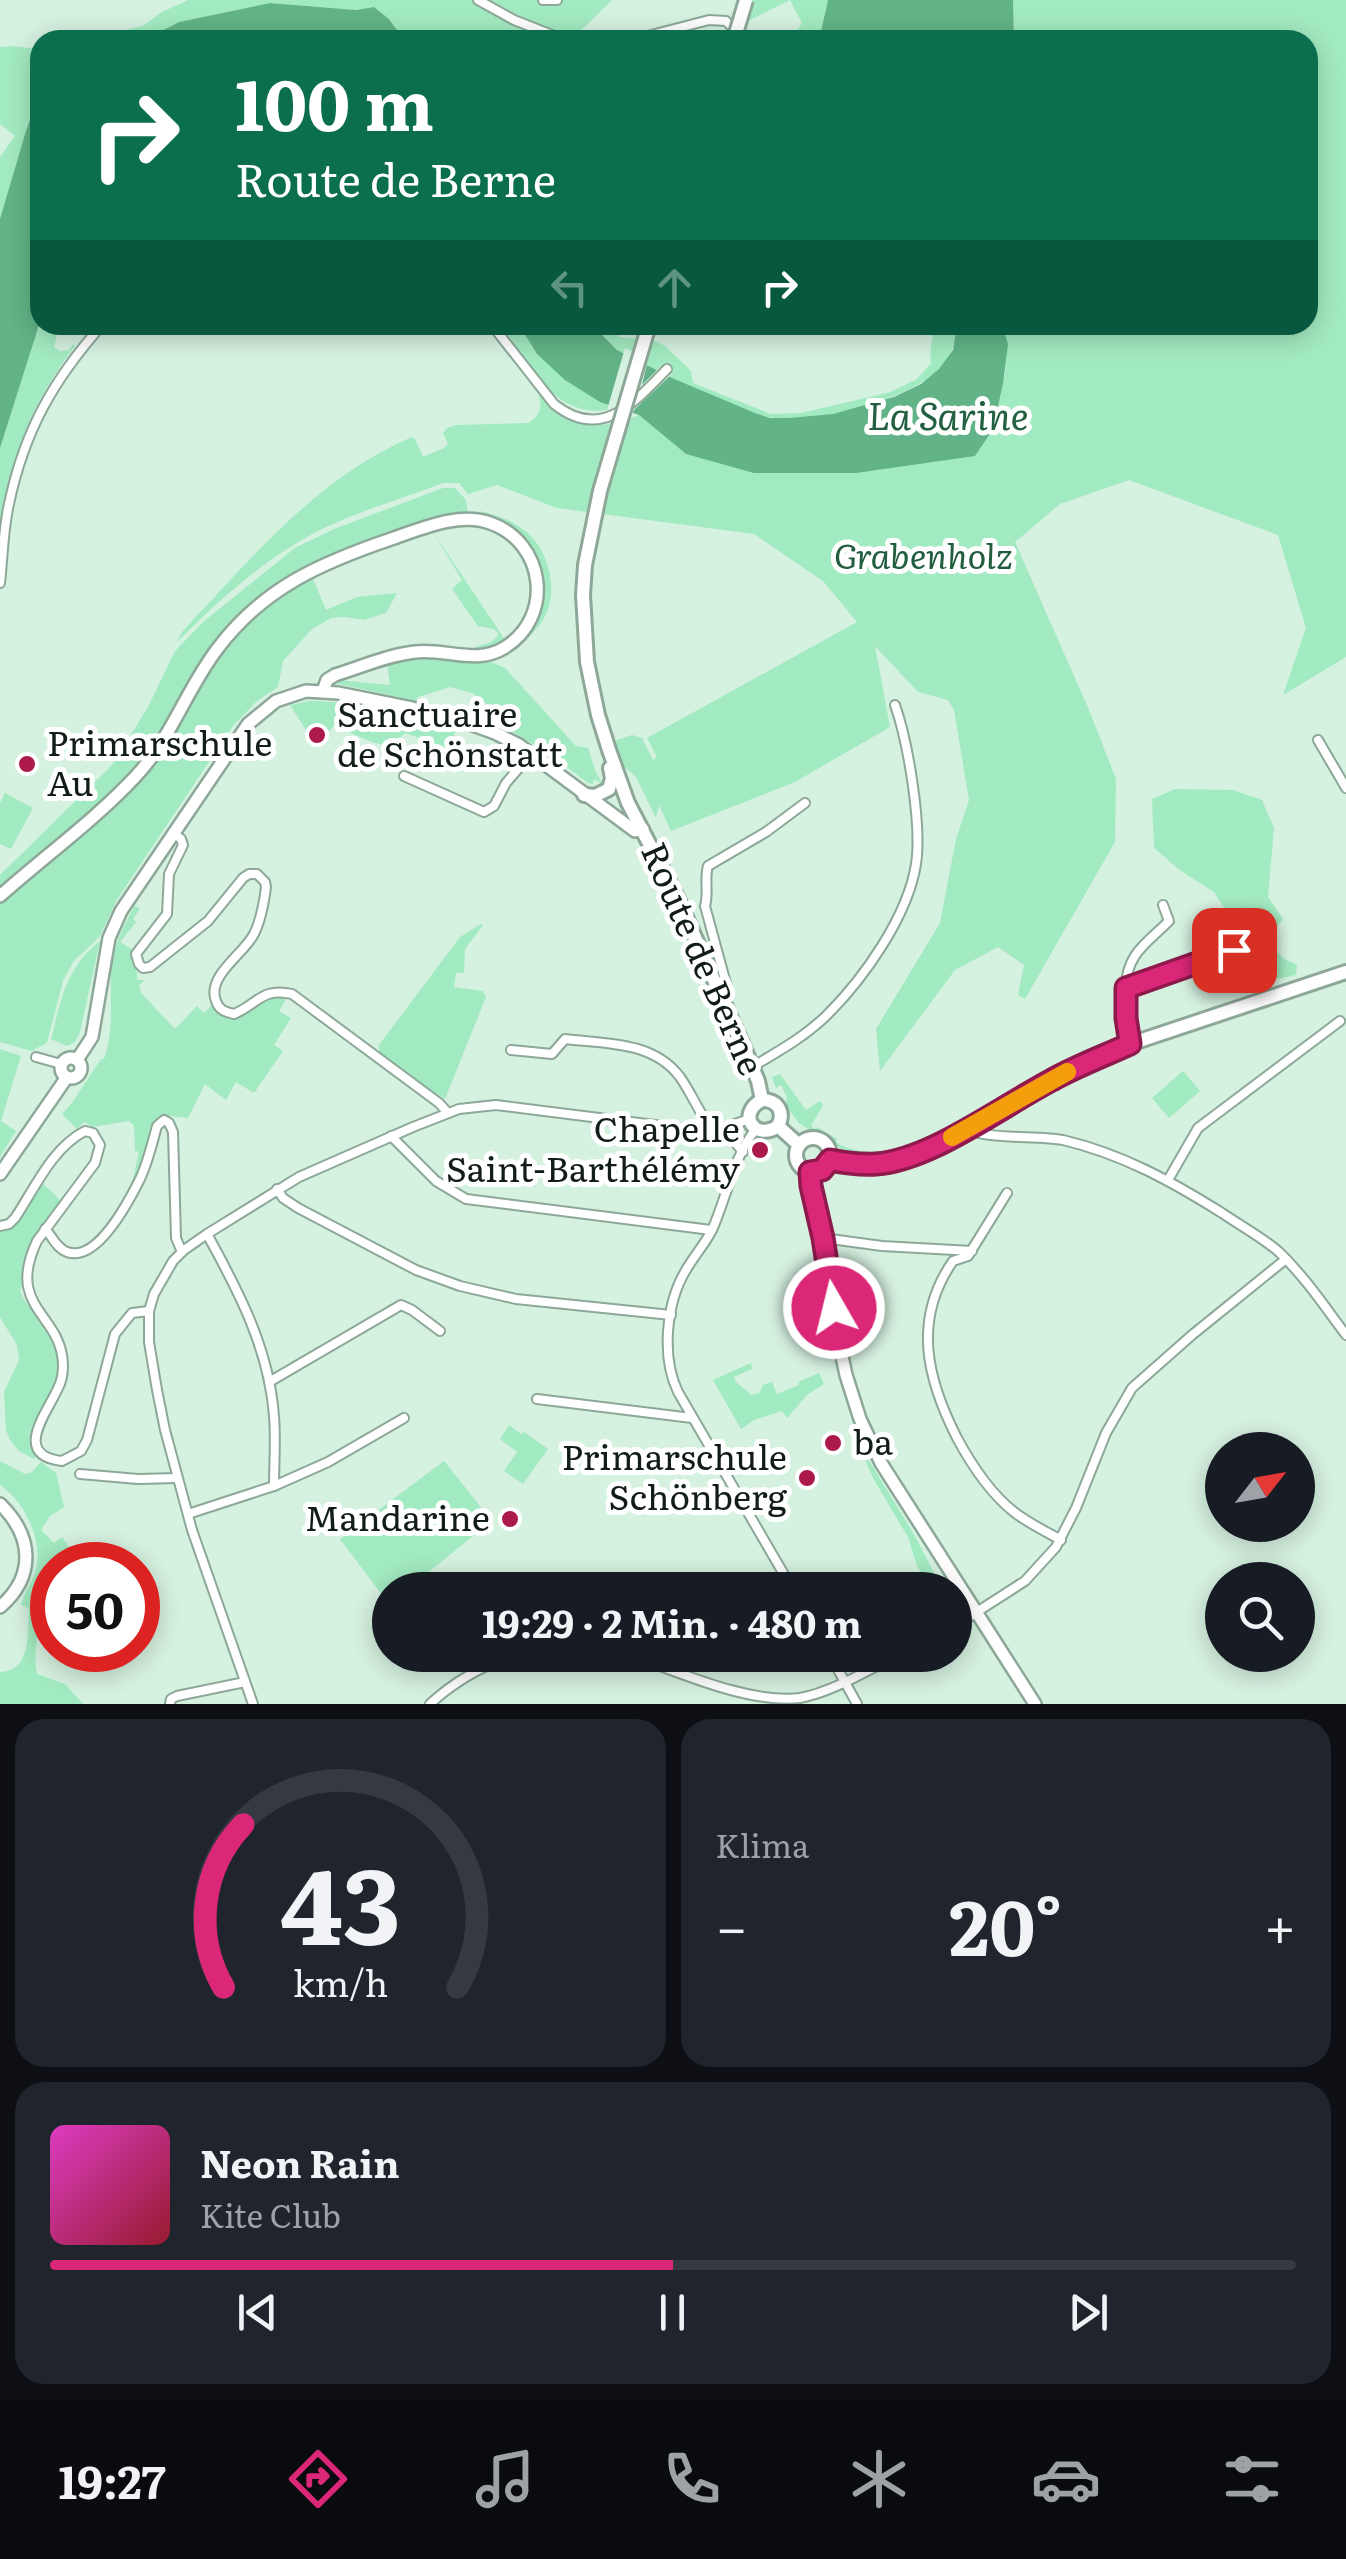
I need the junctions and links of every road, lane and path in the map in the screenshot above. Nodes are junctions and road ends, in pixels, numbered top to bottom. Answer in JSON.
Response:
{"nodes":[{"id":1,"x":478,"y":0,"type":"edge"},
{"id":2,"x":543,"y":0,"type":"edge"},
{"id":3,"x":557,"y":0,"type":"edge"},
{"id":4,"x":746,"y":0,"type":"edge"},
{"id":5,"x":540,"y":30,"type":"edge"},
{"id":6,"x":668,"y":30,"type":"edge"},
{"id":7,"x":734,"y":30,"type":"edge"},
{"id":8,"x":738,"y":30,"type":"edge"},
{"id":9,"x":93,"y":335,"type":"edge"},
{"id":10,"x":500,"y":335,"type":"edge"},
{"id":11,"x":646,"y":335,"type":"edge"},
{"id":12,"x":667,"y":370,"type":"dead end"},
{"id":13,"x":0,"y":583,"type":"edge"},
{"id":14,"x":324,"y":691,"type":"junction"},
{"id":15,"x":895,"y":705,"type":"dead end"},
{"id":16,"x":1318,"y":740,"type":"dead end"},
{"id":17,"x":532,"y":754,"type":"junction"},
{"id":18,"x":613,"y":769,"type":"junction"},
{"id":19,"x":404,"y":776,"type":"dead end"},
{"id":20,"x":1346,"y":788,"type":"edge"},
{"id":21,"x":584,"y":795,"type":"junction"},
{"id":22,"x":805,"y":803,"type":"dead end"},
{"id":23,"x":643,"y":828,"type":"junction"},
{"id":24,"x":173,"y":832,"type":"junction"},
{"id":25,"x":0,"y":896,"type":"edge"},
{"id":26,"x":1164,"y":904,"type":"dead end"},
{"id":27,"x":1234,"y":950,"type":"dead end"},
{"id":28,"x":1346,"y":972,"type":"edge"},
{"id":29,"x":1126,"y":988,"type":"junction"},
{"id":30,"x":721,"y":997,"type":"junction"},
{"id":31,"x":1340,"y":1020,"type":"dead end"},
{"id":32,"x":1130,"y":1044,"type":"junction"},
{"id":33,"x":512,"y":1050,"type":"dead end"},
{"id":34,"x":36,"y":1056,"type":"dead end"},
{"id":35,"x":752,"y":1067,"type":"junction"},
{"id":36,"x":64,"y":1071,"type":"junction"},
{"id":37,"x":762,"y":1100,"type":"junction"},
{"id":38,"x":448,"y":1112,"type":"junction"},
{"id":39,"x":753,"y":1124,"type":"junction"},
{"id":40,"x":778,"y":1126,"type":"junction"},
{"id":41,"x":966,"y":1128,"type":"junction"},
{"id":42,"x":713,"y":1130,"type":"junction"},
{"id":43,"x":391,"y":1136,"type":"junction"},
{"id":44,"x":800,"y":1145,"type":"junction"},
{"id":45,"x":742,"y":1152,"type":"junction"},
{"id":46,"x":830,"y":1160,"type":"junction"},
{"id":47,"x":810,"y":1172,"type":"junction"},
{"id":48,"x":0,"y":1174,"type":"edge"},
{"id":49,"x":1168,"y":1180,"type":"junction"},
{"id":50,"x":278,"y":1189,"type":"junction"},
{"id":51,"x":1007,"y":1194,"type":"dead end"},
{"id":52,"x":0,"y":1226,"type":"edge"},
{"id":53,"x":45,"y":1229,"type":"junction"},
{"id":54,"x":712,"y":1230,"type":"junction"},
{"id":55,"x":208,"y":1234,"type":"junction"},
{"id":56,"x":823,"y":1238,"type":"junction"},
{"id":57,"x":972,"y":1251,"type":"junction"},
{"id":58,"x":182,"y":1252,"type":"junction"},
{"id":59,"x":1286,"y":1259,"type":"junction"},
{"id":60,"x":149,"y":1311,"type":"junction"},
{"id":61,"x":670,"y":1315,"type":"junction"},
{"id":62,"x":440,"y":1331,"type":"dead end"},
{"id":63,"x":1346,"y":1336,"type":"edge"},
{"id":64,"x":269,"y":1382,"type":"junction"},
{"id":65,"x":537,"y":1399,"type":"dead end"},
{"id":66,"x":404,"y":1418,"type":"dead end"},
{"id":67,"x":692,"y":1418,"type":"junction"},
{"id":68,"x":80,"y":1474,"type":"dead end"},
{"id":69,"x":177,"y":1478,"type":"junction"},
{"id":70,"x":274,"y":1486,"type":"junction"},
{"id":71,"x":0,"y":1504,"type":"edge"},
{"id":72,"x":188,"y":1514,"type":"junction"},
{"id":73,"x":1060,"y":1540,"type":"junction"},
{"id":74,"x":782,"y":1572,"type":"edge"},
{"id":75,"x":1,"y":1606,"type":"edge"},
{"id":76,"x":976,"y":1614,"type":"junction"},
{"id":77,"x":972,"y":1616,"type":"edge"},
{"id":78,"x":473,"y":1672,"type":"edge"},
{"id":79,"x":677,"y":1672,"type":"edge"},
{"id":80,"x":839,"y":1672,"type":"edge"},
{"id":81,"x":865,"y":1672,"type":"edge"},
{"id":82,"x":245,"y":1682,"type":"junction"},
{"id":83,"x":845,"y":1682,"type":"junction"},
{"id":84,"x":170,"y":1704,"type":"edge"},
{"id":85,"x":252,"y":1704,"type":"edge"},
{"id":86,"x":430,"y":1704,"type":"edge"},
{"id":87,"x":857,"y":1704,"type":"edge"},
{"id":88,"x":1035,"y":1704,"type":"edge"}],
"edges":[{"from":1,"to":5,"type":"street"},
{"from":2,"to":3,"type":"street"},
{"from":4,"to":8,"type":"main road","bridge":true},
{"from":6,"to":7,"type":"street"},
{"from":9,"to":13,"type":"street"},
{"from":10,"to":12,"type":"street"},
{"from":11,"to":18,"type":"main road","bridge":true},
{"from":14,"to":17,"type":"main road","name":"Route de Berne"},
{"from":14,"to":24,"type":"main road"},
{"from":14,"to":25,"type":"main road"},
{"from":15,"to":35,"type":"street"},
{"from":16,"to":20,"type":"street"},
{"from":17,"to":19,"type":"street"},
{"from":17,"to":21,"type":"main road","name":"Route de Berne"},
{"from":18,"to":21,"type":"main road"},
{"from":18,"to":23,"type":"main road"},
{"from":21,"to":23,"type":"main road","name":"Route de Berne"},
{"from":22,"to":30,"type":"street"},
{"from":23,"to":30,"type":"main road","name":"Route de Berne"},
{"from":24,"to":36,"type":"main road"},
{"from":24,"to":38,"type":"street"},
{"from":26,"to":29,"type":"street"},
{"from":27,"to":29,"type":"street"},
{"from":28,"to":32,"type":"main road"},
{"from":29,"to":32,"type":"street"},
{"from":30,"to":35,"type":"main road","name":"Route de Berne"},
{"from":31,"to":49,"type":"street"},
{"from":32,"to":41,"type":"main road"},
{"from":33,"to":42,"type":"street"},
{"from":34,"to":36,"type":"street"},
{"from":35,"to":37,"type":"main road","name":"Route de Berne"},
{"from":36,"to":48,"type":"main road"},
{"from":37,"to":39,"type":"main road"},
{"from":37,"to":40,"type":"main road"},
{"from":38,"to":42,"type":"street"},
{"from":38,"to":43,"type":"street"},
{"from":39,"to":40,"type":"main road"},
{"from":39,"to":42,"type":"street"},
{"from":39,"to":45,"type":"street"},
{"from":40,"to":44,"type":"main road"},
{"from":41,"to":46,"type":"main road"},
{"from":41,"to":49,"type":"street"},
{"from":42,"to":45,"type":"street"},
{"from":43,"to":50,"type":"street"},
{"from":43,"to":54,"type":"street"},
{"from":44,"to":46,"type":"main road"},
{"from":44,"to":47,"type":"main road"},
{"from":45,"to":54,"type":"street"},
{"from":46,"to":47,"type":"main road"},
{"from":47,"to":56,"type":"main road"},
{"from":49,"to":59,"type":"street"},
{"from":50,"to":55,"type":"street"},
{"from":50,"to":61,"type":"street"},
{"from":51,"to":57,"type":"street"},
{"from":52,"to":53,"type":"street"},
{"from":53,"to":58,"type":"street"},
{"from":53,"to":60,"type":"street"},
{"from":54,"to":61,"type":"street"},
{"from":55,"to":58,"type":"street"},
{"from":55,"to":64,"type":"street"},
{"from":56,"to":57,"type":"street"},
{"from":56,"to":76,"type":"main road"},
{"from":57,"to":73,"type":"street"},
{"from":58,"to":60,"type":"street"},
{"from":59,"to":63,"type":"street"},
{"from":59,"to":73,"type":"street"},
{"from":60,"to":69,"type":"street"},
{"from":61,"to":67,"type":"street"},
{"from":62,"to":64,"type":"street"},
{"from":64,"to":70,"type":"street"},
{"from":65,"to":67,"type":"street"},
{"from":66,"to":70,"type":"street"},
{"from":67,"to":74,"type":"street"},
{"from":68,"to":69,"type":"street"},
{"from":69,"to":72,"type":"street"},
{"from":70,"to":72,"type":"street"},
{"from":71,"to":75,"type":"main road"},
{"from":72,"to":82,"type":"street"},
{"from":73,"to":76,"type":"street"},
{"from":76,"to":77,"type":"street"},
{"from":76,"to":88,"type":"main road"},
{"from":78,"to":86,"type":"street"},
{"from":79,"to":83,"type":"street"},
{"from":80,"to":83,"type":"street"},
{"from":81,"to":83,"type":"street"},
{"from":82,"to":84,"type":"street"},
{"from":82,"to":85,"type":"street"},
{"from":83,"to":87,"type":"street"}]}
